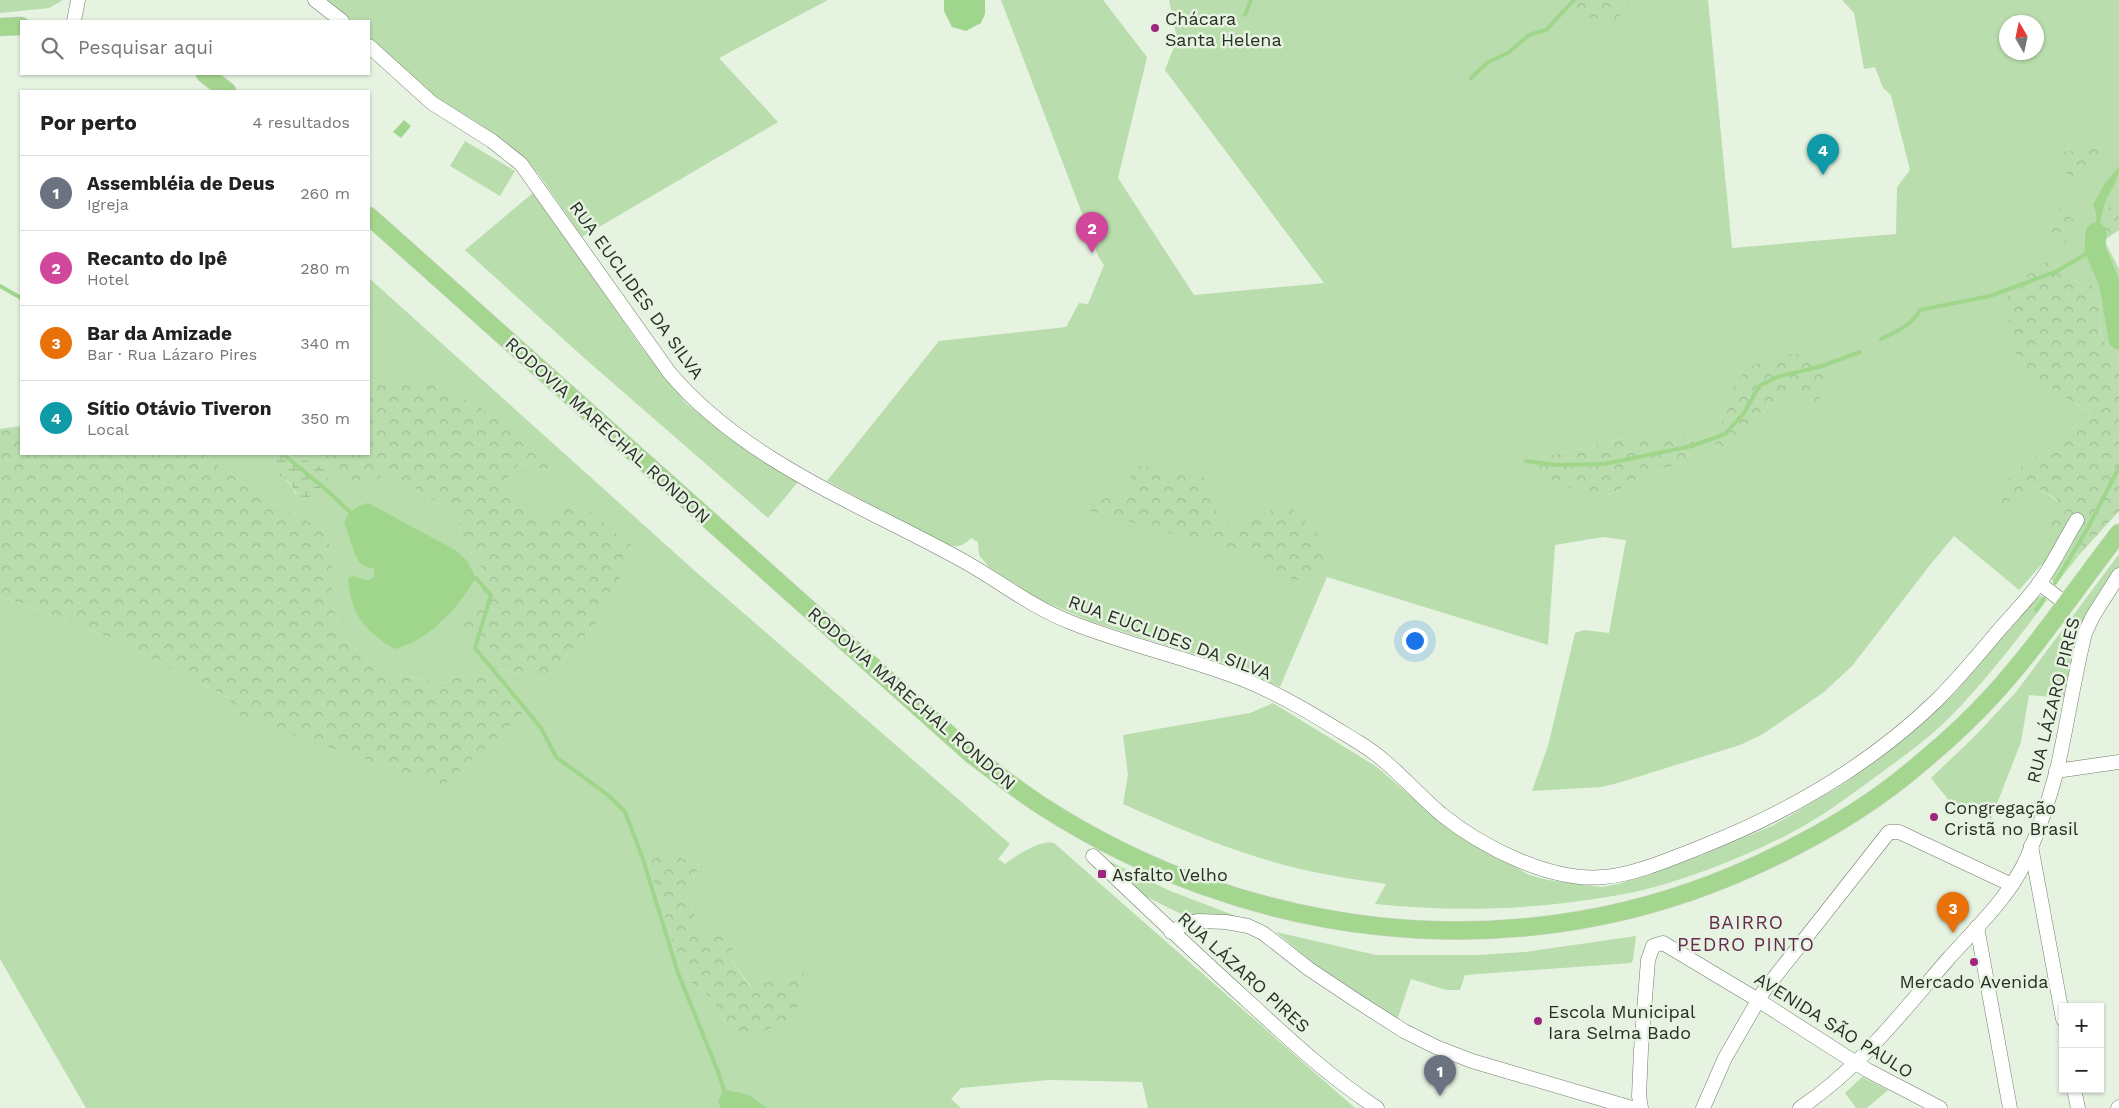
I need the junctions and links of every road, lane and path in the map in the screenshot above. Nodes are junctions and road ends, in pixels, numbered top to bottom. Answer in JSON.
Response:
{"nodes":[{"id":1,"x":78,"y":0,"type":"edge"},
{"id":2,"x":315,"y":0,"type":"edge"},
{"id":3,"x":74,"y":20,"type":"edge"},
{"id":4,"x":341,"y":20,"type":"edge"},
{"id":5,"x":20,"y":26,"type":"edge"},
{"id":6,"x":0,"y":27,"type":"edge"},
{"id":7,"x":370,"y":47,"type":"edge"},
{"id":8,"x":206,"y":75,"type":"edge"},
{"id":9,"x":226,"y":90,"type":"edge"},
{"id":10,"x":370,"y":217,"type":"edge"},
{"id":11,"x":2077,"y":520,"type":"dead end"},
{"id":12,"x":2119,"y":533,"type":"edge"},
{"id":13,"x":2119,"y":576,"type":"edge"},
{"id":14,"x":2039,"y":583,"type":"junction"},
{"id":15,"x":2065,"y":603,"type":"junction"},
{"id":16,"x":2119,"y":762,"type":"edge"},
{"id":17,"x":2056,"y":771,"type":"junction"},
{"id":18,"x":2031,"y":846,"type":"junction"},
{"id":19,"x":1093,"y":856,"type":"dead end"},
{"id":20,"x":2020,"y":872,"type":"junction"},
{"id":21,"x":2012,"y":885,"type":"junction"},
{"id":22,"x":2039,"y":888,"type":"junction"},
{"id":23,"x":1977,"y":927,"type":"junction"},
{"id":24,"x":1172,"y":932,"type":"junction"},
{"id":25,"x":1758,"y":1000,"type":"junction"},
{"id":26,"x":2060,"y":1003,"type":"edge"},
{"id":27,"x":1855,"y":1063,"type":"junction"},
{"id":28,"x":2075,"y":1093,"type":"edge"},
{"id":29,"x":1377,"y":1108,"type":"edge"},
{"id":30,"x":1632,"y":1108,"type":"edge"},
{"id":31,"x":1641,"y":1108,"type":"edge"},
{"id":32,"x":1703,"y":1108,"type":"edge"},
{"id":33,"x":1800,"y":1108,"type":"edge"},
{"id":34,"x":1940,"y":1108,"type":"edge"},
{"id":35,"x":2010,"y":1108,"type":"edge"},
{"id":36,"x":2078,"y":1108,"type":"edge"}],
"edges":[{"from":1,"to":3,"type":"street"},
{"from":2,"to":4,"type":"street"},
{"from":5,"to":6,"type":"main road"},
{"from":7,"to":14,"type":"street","name":"RUA EUCLIDES DA SILVA"},
{"from":8,"to":9,"type":"main road"},
{"from":10,"to":15,"type":"main road","name":"RODOVIA MARECHAL RONDON"},
{"from":11,"to":14,"type":"street","name":"RUA EUCLIDES DA SILVA"},
{"from":12,"to":15,"type":"main road","name":"RODOVIA MARECHAL RONDON"},
{"from":13,"to":17,"type":"street","name":"RUA LÁZARO PIRES"},
{"from":14,"to":15,"type":"street"},
{"from":16,"to":17,"type":"street"},
{"from":17,"to":18,"type":"street","name":"RUA LÁZARO PIRES"},
{"from":18,"to":20,"type":"street","name":"RUA LÁZARO PIRES"},
{"from":18,"to":22,"type":"street"},
{"from":19,"to":24,"type":"street","name":"RUA LÁZARO PIRES"},
{"from":20,"to":21,"type":"street","name":"RUA LÁZARO PIRES"},
{"from":20,"to":22,"type":"street"},
{"from":21,"to":23,"type":"street","name":"RUA LÁZARO PIRES"},
{"from":21,"to":25,"type":"street"},
{"from":22,"to":26,"type":"street"},
{"from":23,"to":27,"type":"street","name":"RUA LÁZARO PIRES"},
{"from":23,"to":35,"type":"street"},
{"from":24,"to":29,"type":"street","name":"RUA LÁZARO PIRES"},
{"from":24,"to":30,"type":"street"},
{"from":25,"to":27,"type":"street","name":"AVENIDA SÃO PAULO"},
{"from":25,"to":31,"type":"street","name":"AVENIDA SÃO PAULO"},
{"from":25,"to":32,"type":"street"},
{"from":27,"to":33,"type":"street","name":"RUA LÁZARO PIRES"},
{"from":27,"to":34,"type":"street","name":"AVENIDA SÃO PAULO"},
{"from":28,"to":36,"type":"street"}]}
